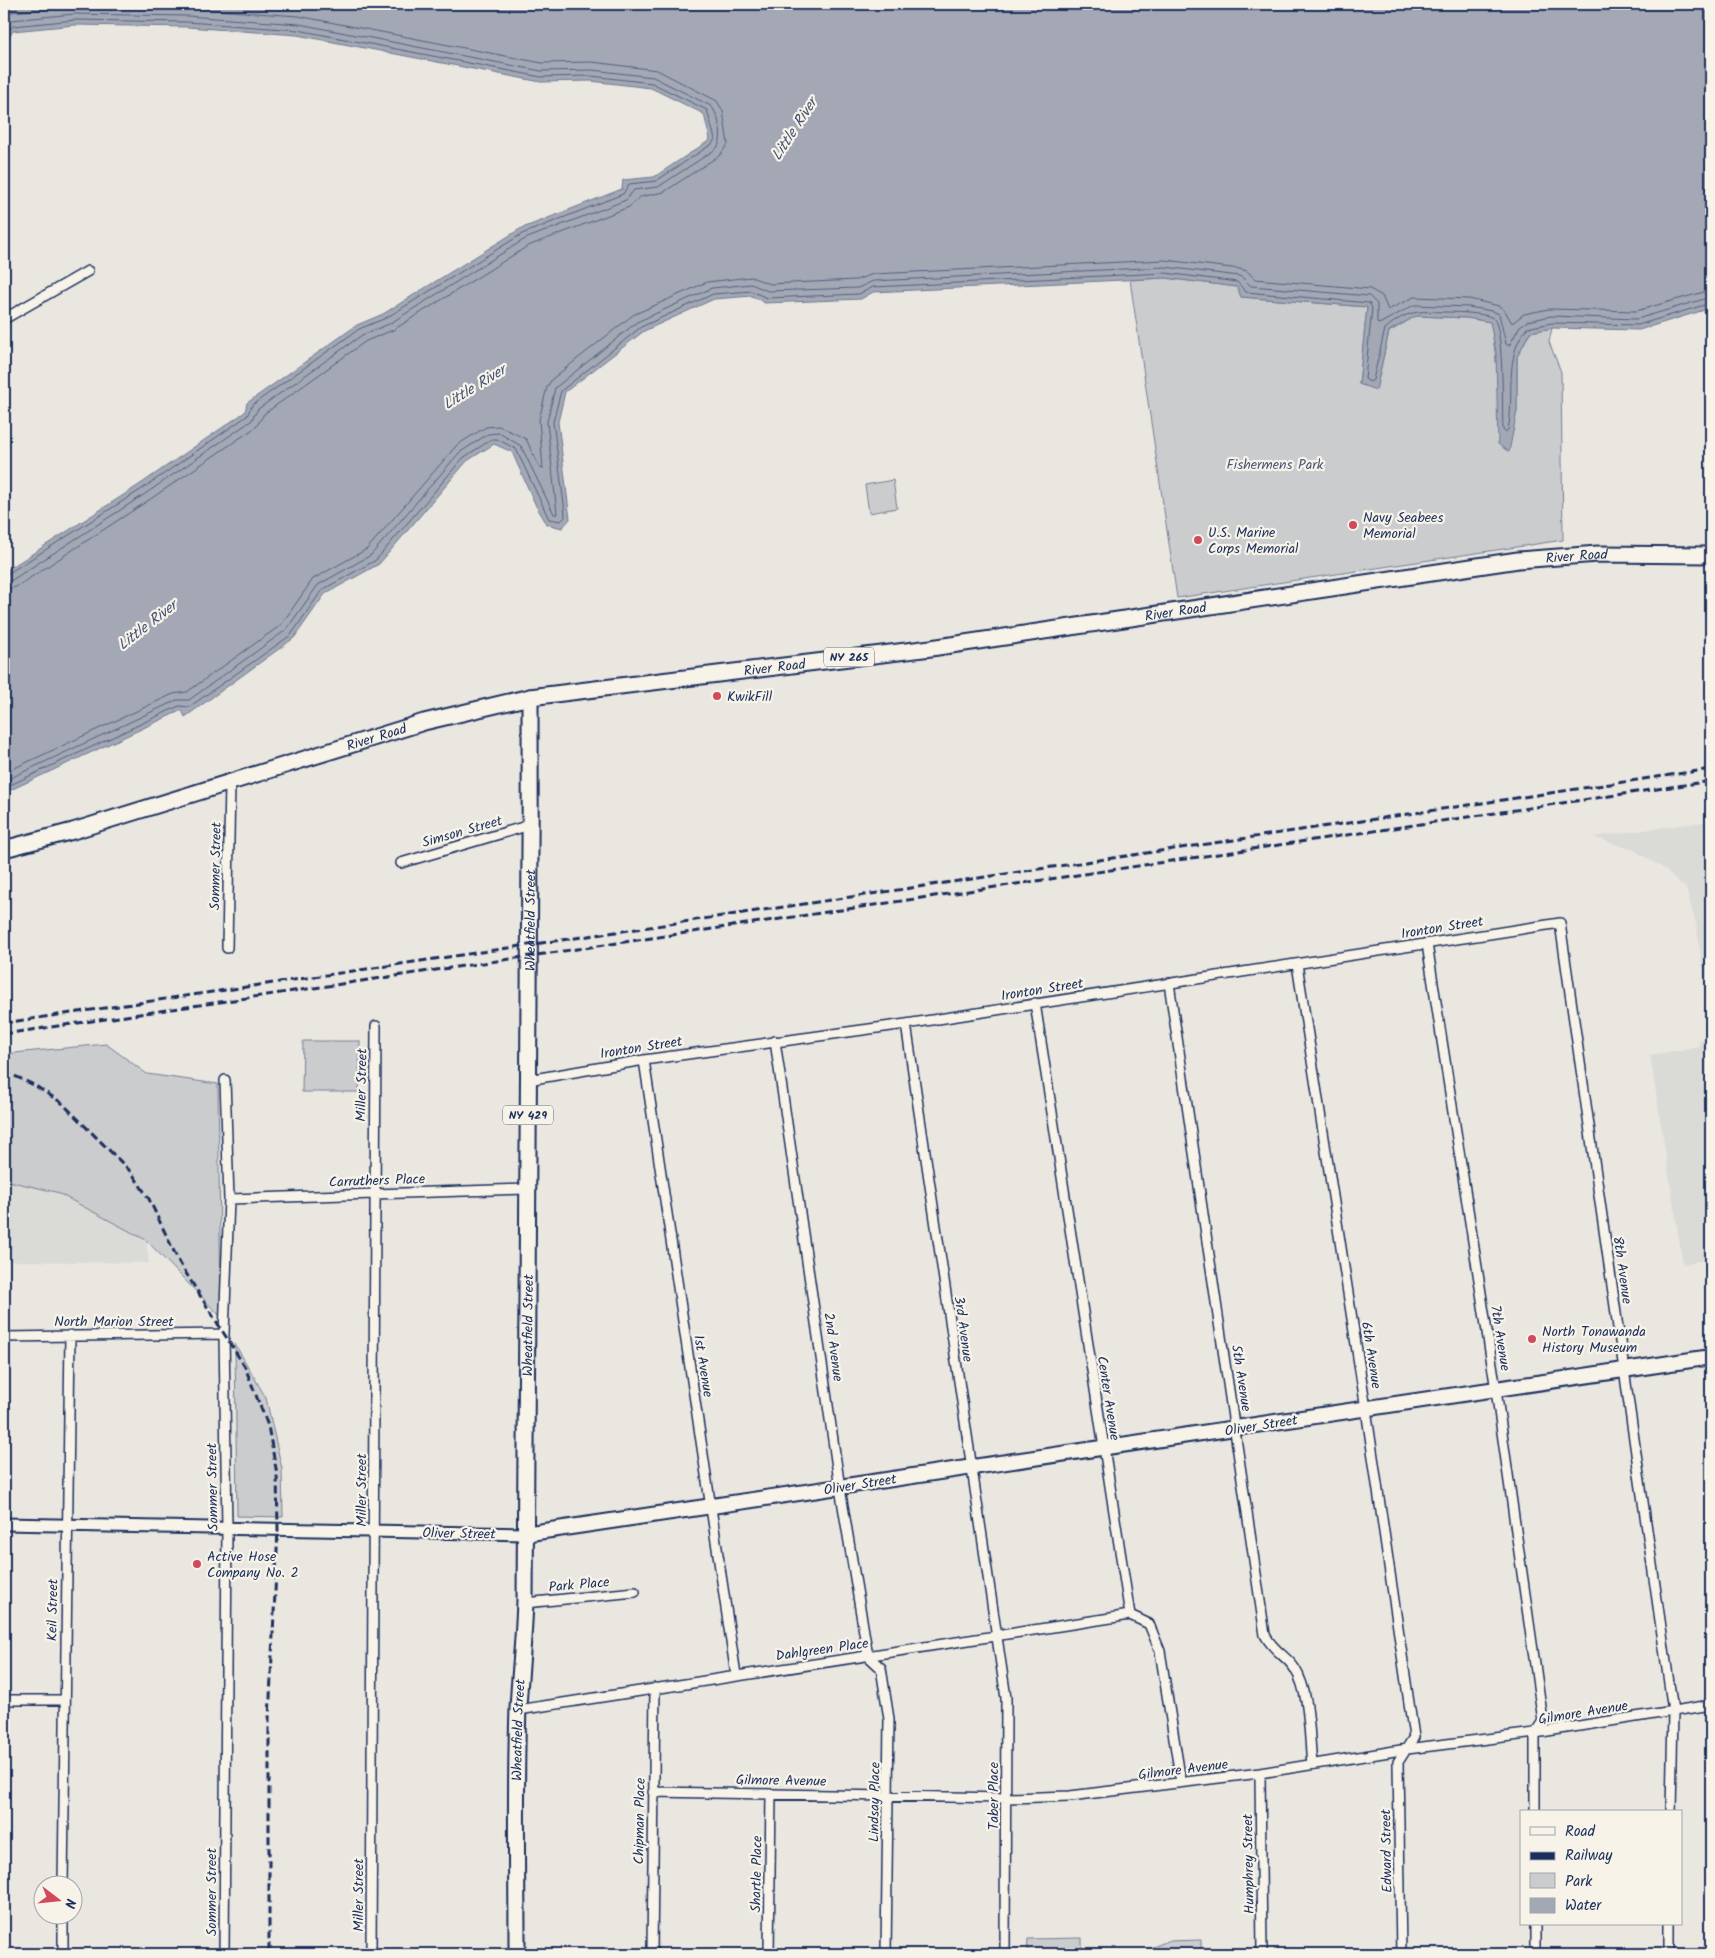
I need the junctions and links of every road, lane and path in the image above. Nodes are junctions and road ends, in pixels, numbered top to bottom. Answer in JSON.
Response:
{"nodes":[{"id":1,"x":88,"y":271,"type":"dead end"},
{"id":2,"x":4,"y":319,"type":"edge"},
{"id":3,"x":1711,"y":554,"type":"edge"},
{"id":4,"x":530,"y":696,"type":"junction"},
{"id":5,"x":230,"y":783,"type":"junction"},
{"id":6,"x":530,"y":825,"type":"junction"},
{"id":7,"x":4,"y":849,"type":"edge"},
{"id":8,"x":401,"y":863,"type":"dead end"},
{"id":9,"x":1560,"y":923,"type":"joint"},
{"id":10,"x":1427,"y":944,"type":"junction"},
{"id":11,"x":227,"y":948,"type":"dead end"},
{"id":12,"x":1297,"y":964,"type":"junction"},
{"id":13,"x":1169,"y":983,"type":"junction"},
{"id":14,"x":1035,"y":1003,"type":"junction"},
{"id":15,"x":906,"y":1024,"type":"junction"},
{"id":16,"x":376,"y":1026,"type":"dead end"},
{"id":17,"x":775,"y":1041,"type":"junction"},
{"id":18,"x":644,"y":1060,"type":"junction"},
{"id":19,"x":226,"y":1080,"type":"dead end"},
{"id":20,"x":528,"y":1080,"type":"junction"},
{"id":21,"x":527,"y":1190,"type":"junction"},
{"id":22,"x":374,"y":1194,"type":"junction"},
{"id":23,"x":229,"y":1199,"type":"junction"},
{"id":24,"x":224,"y":1334,"type":"junction"},
{"id":25,"x":70,"y":1335,"type":"junction"},
{"id":26,"x":4,"y":1337,"type":"edge"},
{"id":27,"x":1711,"y":1357,"type":"edge"},
{"id":28,"x":1624,"y":1370,"type":"junction"},
{"id":29,"x":1496,"y":1390,"type":"junction"},
{"id":30,"x":1366,"y":1409,"type":"junction"},
{"id":31,"x":1236,"y":1429,"type":"junction"},
{"id":32,"x":1103,"y":1449,"type":"junction"},
{"id":33,"x":971,"y":1468,"type":"junction"},
{"id":34,"x":840,"y":1488,"type":"junction"},
{"id":35,"x":711,"y":1506,"type":"junction"},
{"id":36,"x":4,"y":1524,"type":"edge"},
{"id":37,"x":67,"y":1526,"type":"junction"},
{"id":38,"x":227,"y":1528,"type":"junction"},
{"id":39,"x":375,"y":1531,"type":"junction"},
{"id":40,"x":524,"y":1534,"type":"junction"},
{"id":41,"x":635,"y":1592,"type":"dead end"},
{"id":42,"x":525,"y":1603,"type":"junction"},
{"id":43,"x":1130,"y":1616,"type":"junction"},
{"id":44,"x":997,"y":1638,"type":"junction"},
{"id":45,"x":868,"y":1656,"type":"junction"},
{"id":46,"x":736,"y":1675,"type":"junction"},
{"id":47,"x":656,"y":1688,"type":"junction"},
{"id":48,"x":4,"y":1700,"type":"edge"},
{"id":49,"x":65,"y":1700,"type":"junction"},
{"id":50,"x":1711,"y":1705,"type":"edge"},
{"id":51,"x":518,"y":1710,"type":"junction"},
{"id":52,"x":1673,"y":1711,"type":"junction"},
{"id":53,"x":1535,"y":1733,"type":"junction"},
{"id":54,"x":1407,"y":1749,"type":"junction"},
{"id":55,"x":1312,"y":1764,"type":"junction"},
{"id":56,"x":1260,"y":1773,"type":"junction"},
{"id":57,"x":1181,"y":1782,"type":"junction"},
{"id":58,"x":653,"y":1792,"type":"junction"},
{"id":59,"x":771,"y":1794,"type":"junction"},
{"id":60,"x":888,"y":1795,"type":"junction"},
{"id":61,"x":1007,"y":1798,"type":"junction"},
{"id":62,"x":1535,"y":1810,"type":"edge"},
{"id":63,"x":1671,"y":1810,"type":"edge"},
{"id":64,"x":63,"y":1876,"type":"edge"},
{"id":65,"x":63,"y":1926,"type":"edge"},
{"id":66,"x":1535,"y":1926,"type":"edge"},
{"id":67,"x":1670,"y":1926,"type":"edge"},
{"id":68,"x":63,"y":1954,"type":"edge"},
{"id":69,"x":224,"y":1954,"type":"edge"},
{"id":70,"x":371,"y":1954,"type":"edge"},
{"id":71,"x":517,"y":1954,"type":"edge"},
{"id":72,"x":652,"y":1954,"type":"edge"},
{"id":73,"x":769,"y":1954,"type":"edge"},
{"id":74,"x":886,"y":1954,"type":"edge"},
{"id":75,"x":1005,"y":1954,"type":"edge"},
{"id":76,"x":1262,"y":1954,"type":"edge"},
{"id":77,"x":1401,"y":1954,"type":"edge"},
{"id":78,"x":1535,"y":1954,"type":"edge"},
{"id":79,"x":1669,"y":1954,"type":"edge"}],
"edges":[{"from":1,"to":2,"type":"street"},
{"from":3,"to":4,"type":"main road","name":"River Road","number":"NY 265"},
{"from":4,"to":5,"type":"main road","name":"River Road","number":"NY 265"},
{"from":4,"to":6,"type":"main road","name":"Wheatfield Street","number":"NY 429"},
{"from":5,"to":7,"type":"main road","name":"River Road","number":"NY 265"},
{"from":5,"to":11,"type":"street","name":"Sommer Street"},
{"from":6,"to":8,"type":"street","name":"Simson Street"},
{"from":6,"to":20,"type":"main road","name":"Wheatfield Street","number":"NY 429"},
{"from":9,"to":10,"type":"street","name":"Ironton Street"},
{"from":9,"to":28,"type":"street","name":"8th Avenue"},
{"from":10,"to":12,"type":"street","name":"Ironton Street"},
{"from":10,"to":29,"type":"street","name":"7th Avenue"},
{"from":12,"to":13,"type":"street","name":"Ironton Street"},
{"from":12,"to":30,"type":"street","name":"6th Avenue"},
{"from":13,"to":14,"type":"street","name":"Ironton Street"},
{"from":13,"to":31,"type":"street","name":"5th Avenue"},
{"from":14,"to":15,"type":"street","name":"Ironton Street"},
{"from":14,"to":32,"type":"street","name":"Center Avenue"},
{"from":15,"to":17,"type":"street","name":"Ironton Street"},
{"from":15,"to":33,"type":"street","name":"3rd Avenue"},
{"from":16,"to":22,"type":"street","name":"Miller Street"},
{"from":17,"to":18,"type":"street","name":"Ironton Street"},
{"from":17,"to":34,"type":"street","name":"2nd Avenue"},
{"from":18,"to":20,"type":"street","name":"Ironton Street"},
{"from":18,"to":35,"type":"street","name":"1st Avenue"},
{"from":19,"to":23,"type":"street","name":"Sommer Street"},
{"from":20,"to":21,"type":"main road","name":"Wheatfield Street","number":"NY 429"},
{"from":21,"to":22,"type":"street","name":"Carruthers Place"},
{"from":21,"to":40,"type":"main road","name":"Wheatfield Street","number":"NY 429"},
{"from":22,"to":23,"type":"street","name":"Carruthers Place"},
{"from":22,"to":39,"type":"street","name":"Miller Street"},
{"from":23,"to":24,"type":"street","name":"Sommer Street"},
{"from":24,"to":25,"type":"street","name":"North Marion Street"},
{"from":24,"to":38,"type":"street","name":"Sommer Street"},
{"from":25,"to":26,"type":"street","name":"North Marion Street"},
{"from":25,"to":37,"type":"street","name":"Keil Street"},
{"from":27,"to":28,"type":"main road","name":"Oliver Street"},
{"from":28,"to":29,"type":"main road","name":"Oliver Street"},
{"from":28,"to":52,"type":"street","name":"8th Avenue"},
{"from":29,"to":30,"type":"main road","name":"Oliver Street"},
{"from":29,"to":53,"type":"street","name":"7th Avenue"},
{"from":30,"to":31,"type":"main road","name":"Oliver Street"},
{"from":30,"to":54,"type":"street","name":"6th Avenue"},
{"from":31,"to":32,"type":"main road","name":"Oliver Street"},
{"from":31,"to":55,"type":"street","name":"5th Avenue"},
{"from":32,"to":33,"type":"main road","name":"Oliver Street"},
{"from":32,"to":43,"type":"street","name":"Center Avenue"},
{"from":33,"to":34,"type":"main road","name":"Oliver Street"},
{"from":33,"to":44,"type":"street","name":"3rd Avenue"},
{"from":34,"to":35,"type":"main road","name":"Oliver Street"},
{"from":34,"to":45,"type":"street","name":"2nd Avenue"},
{"from":35,"to":40,"type":"main road","name":"Oliver Street"},
{"from":35,"to":46,"type":"street","name":"1st Avenue"},
{"from":36,"to":37,"type":"street","name":"Oliver Street"},
{"from":37,"to":38,"type":"street","name":"Oliver Street"},
{"from":37,"to":49,"type":"street","name":"Keil Street"},
{"from":38,"to":39,"type":"street","name":"Oliver Street"},
{"from":38,"to":69,"type":"street","name":"Sommer Street"},
{"from":39,"to":40,"type":"street","name":"Oliver Street"},
{"from":39,"to":70,"type":"street","name":"Miller Street"},
{"from":40,"to":42,"type":"main road","name":"Wheatfield Street"},
{"from":41,"to":42,"type":"street","name":"Park Place"},
{"from":42,"to":51,"type":"main road","name":"Wheatfield Street"},
{"from":43,"to":44,"type":"street","name":"Dahlgreen Place"},
{"from":43,"to":57,"type":"street"},
{"from":44,"to":45,"type":"street","name":"Dahlgreen Place"},
{"from":44,"to":61,"type":"street","name":"Taber Place"},
{"from":45,"to":46,"type":"street","name":"Dahlgreen Place"},
{"from":45,"to":60,"type":"street","name":"Lindsay Place"},
{"from":46,"to":47,"type":"street","name":"Dahlgreen Place"},
{"from":47,"to":51,"type":"street","name":"Dahlgreen Place"},
{"from":47,"to":58,"type":"street","name":"Chipman Place"},
{"from":48,"to":49,"type":"street"},
{"from":49,"to":64,"type":"street","name":"Keil Street"},
{"from":50,"to":52,"type":"street","name":"Gilmore Avenue"},
{"from":51,"to":71,"type":"main road","name":"Wheatfield Street"},
{"from":52,"to":53,"type":"street","name":"Gilmore Avenue"},
{"from":52,"to":63,"type":"street","name":"8th Avenue"},
{"from":53,"to":54,"type":"street","name":"Gilmore Avenue"},
{"from":53,"to":62,"type":"street","name":"7th Avenue"},
{"from":54,"to":55,"type":"street","name":"Gilmore Avenue"},
{"from":54,"to":77,"type":"street","name":"Edward Street"},
{"from":55,"to":56,"type":"street","name":"Gilmore Avenue"},
{"from":56,"to":57,"type":"street","name":"Gilmore Avenue"},
{"from":56,"to":76,"type":"street","name":"Humphrey Street"},
{"from":57,"to":61,"type":"street","name":"Gilmore Avenue"},
{"from":58,"to":59,"type":"street","name":"Gilmore Avenue"},
{"from":58,"to":72,"type":"street","name":"Chipman Place"},
{"from":59,"to":60,"type":"street","name":"Gilmore Avenue"},
{"from":59,"to":73,"type":"street","name":"Shartle Place"},
{"from":60,"to":61,"type":"street","name":"Gilmore Avenue"},
{"from":60,"to":74,"type":"street","name":"Lindsay Place"},
{"from":61,"to":75,"type":"street","name":"Taber Place"},
{"from":65,"to":68,"type":"street"},
{"from":66,"to":78,"type":"street"},
{"from":67,"to":79,"type":"street"}]}
